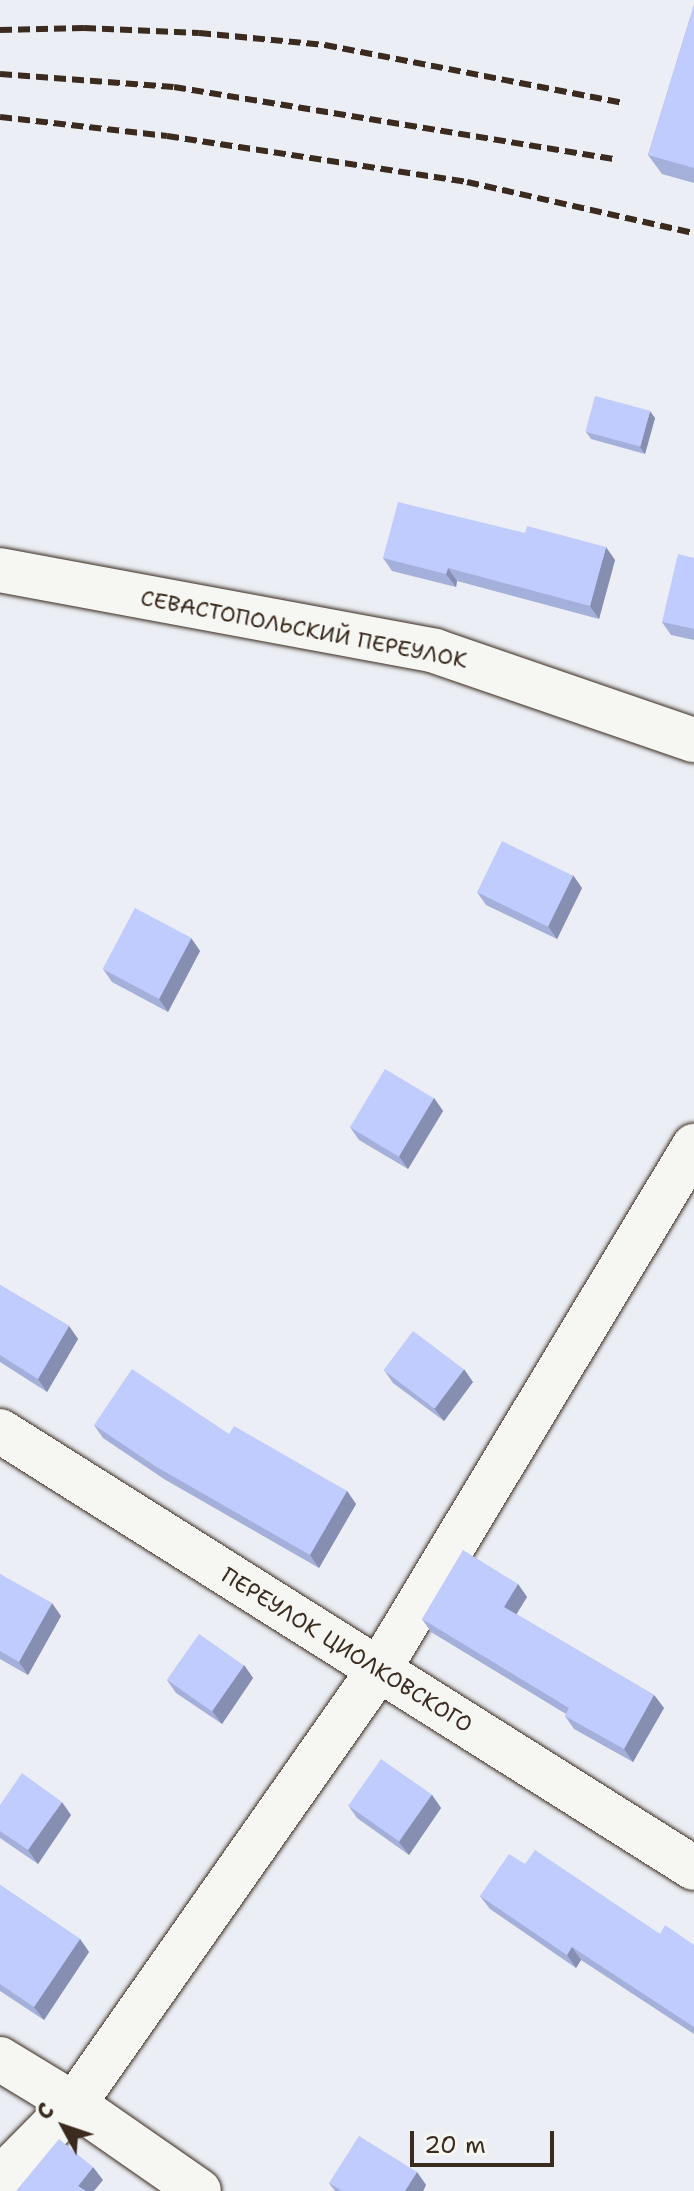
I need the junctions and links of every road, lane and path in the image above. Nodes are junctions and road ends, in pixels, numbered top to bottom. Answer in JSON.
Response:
{"nodes":[{"id":1,"x":0,"y":570,"type":"edge"},
{"id":2,"x":694,"y":740,"type":"edge"},
{"id":3,"x":694,"y":1146,"type":"edge"},
{"id":4,"x":0,"y":1431,"type":"edge"},
{"id":5,"x":378,"y":1671,"type":"junction"},
{"id":6,"x":694,"y":1868,"type":"edge"},
{"id":7,"x":0,"y":2059,"type":"edge"},
{"id":8,"x":74,"y":2104,"type":"junction"},
{"id":9,"x":0,"y":2179,"type":"edge"},
{"id":10,"x":199,"y":2191,"type":"edge"}],
"edges":[{"from":1,"to":2,"type":"street","name":"СЕВАСТОПОЛЬСКИЙ ПЕРЕУЛОК"},
{"from":3,"to":5,"type":"street"},
{"from":4,"to":5,"type":"street","name":"ПЕРЕУЛОК ЦИОЛКОВСКОГО"},
{"from":5,"to":6,"type":"street","name":"ПЕРЕУЛОК ЦИОЛКОВСКОГО"},
{"from":5,"to":8,"type":"street"},
{"from":7,"to":8,"type":"street"},
{"from":8,"to":9,"type":"street"},
{"from":8,"to":10,"type":"street"}]}
